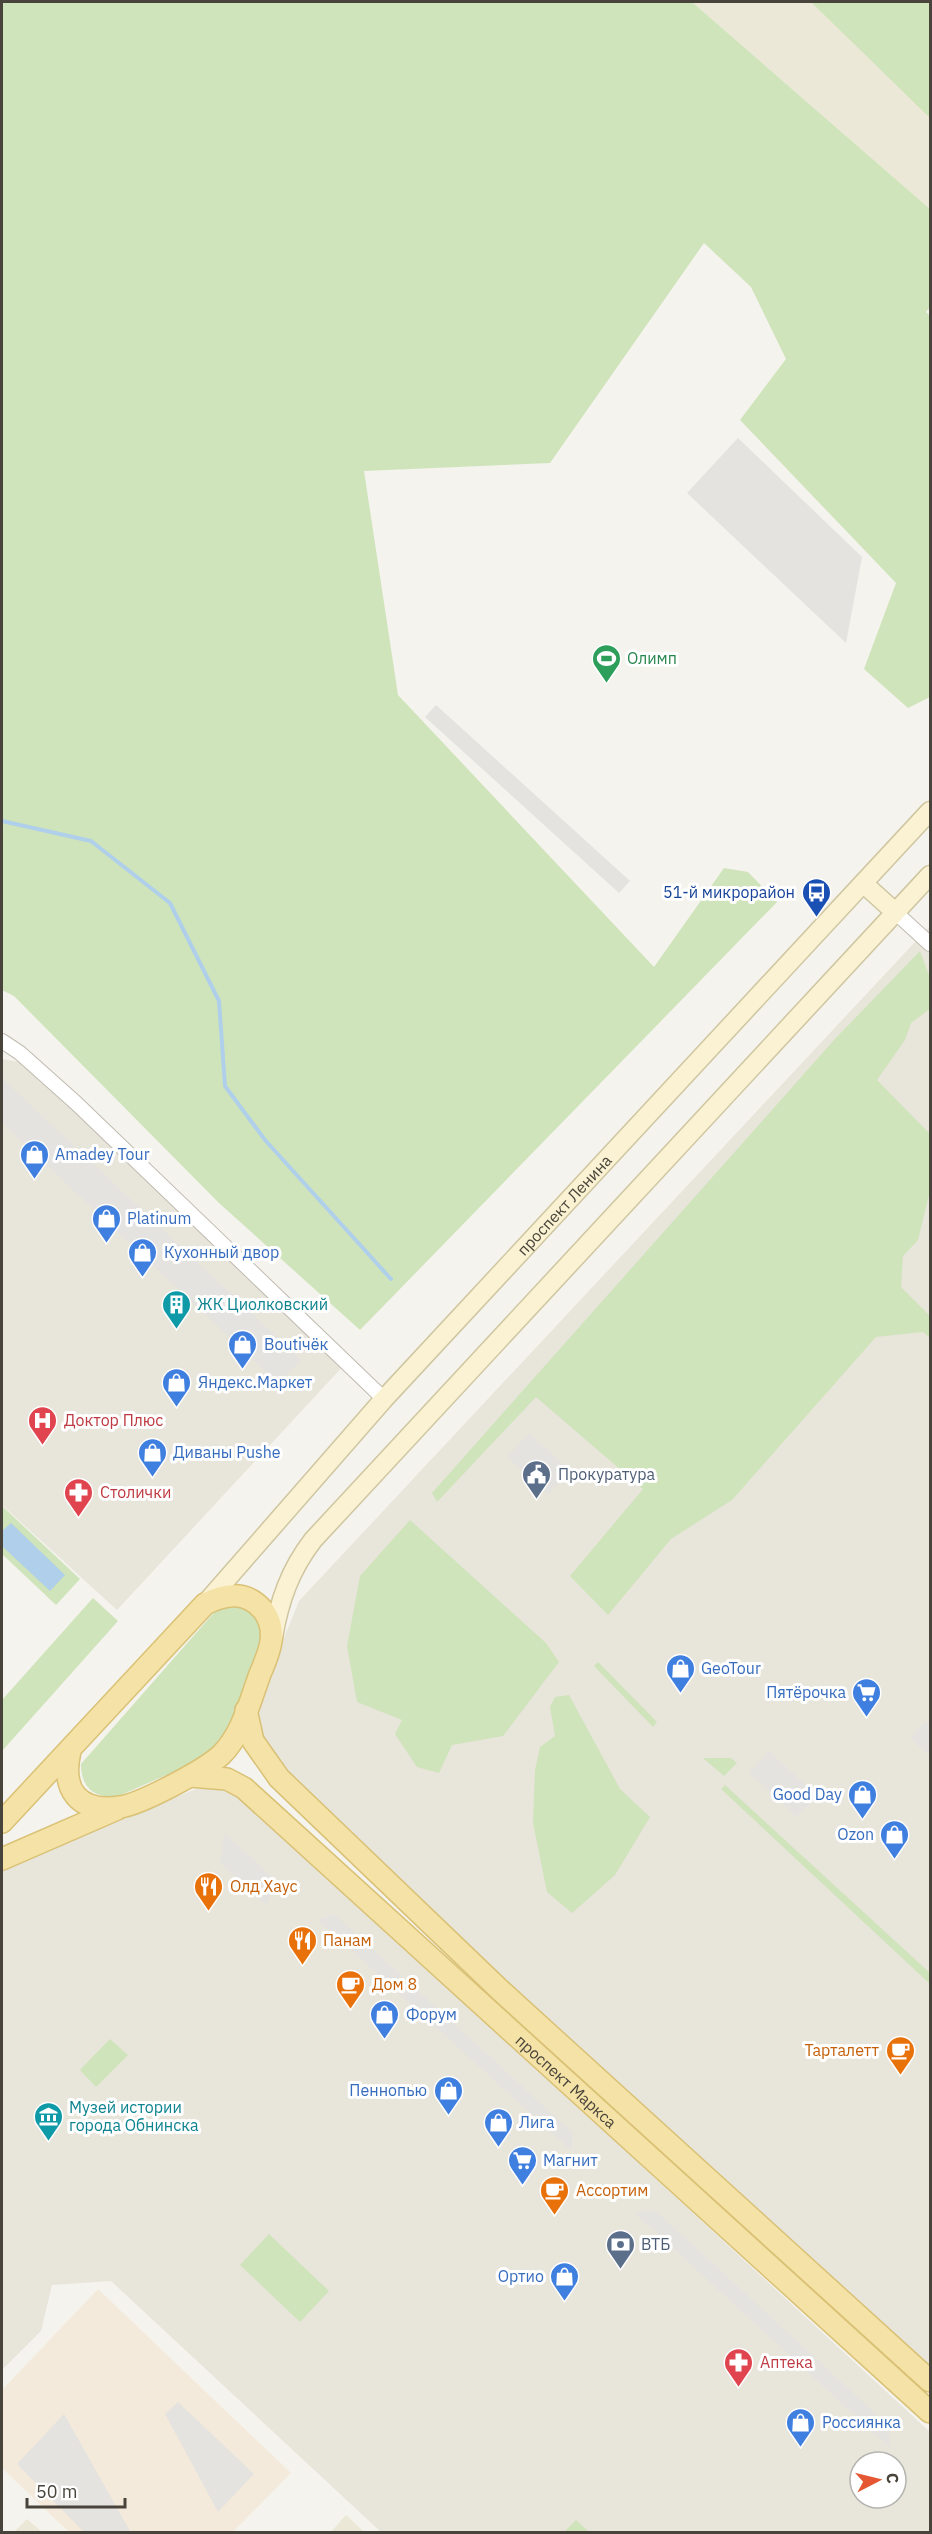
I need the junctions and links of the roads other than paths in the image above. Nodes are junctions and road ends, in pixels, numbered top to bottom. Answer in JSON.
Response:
{"nodes":[{"id":1,"x":930,"y":811,"type":"edge"},
{"id":2,"x":930,"y":875,"type":"edge"},
{"id":3,"x":864,"y":884,"type":"junction"},
{"id":4,"x":895,"y":912,"type":"junction"},
{"id":5,"x":930,"y":944,"type":"edge"},
{"id":6,"x":2,"y":1041,"type":"edge"},
{"id":7,"x":384,"y":1399,"type":"junction"},
{"id":8,"x":205,"y":1604,"type":"junction"},
{"id":9,"x":272,"y":1645,"type":"junction"},
{"id":10,"x":246,"y":1710,"type":"junction"},
{"id":11,"x":70,"y":1751,"type":"junction"},
{"id":12,"x":190,"y":1776,"type":"junction"},
{"id":13,"x":279,"y":1778,"type":"junction"},
{"id":14,"x":256,"y":1800,"type":"junction"},
{"id":15,"x":123,"y":1807,"type":"junction"},
{"id":16,"x":2,"y":1822,"type":"edge"},
{"id":17,"x":2,"y":1859,"type":"edge"},
{"id":18,"x":930,"y":2381,"type":"edge"},
{"id":19,"x":930,"y":2412,"type":"edge"}],
"edges":[{"from":1,"to":3,"type":"main road","name":"проспект Ленина"},
{"from":2,"to":4,"type":"main road"},
{"from":3,"to":4,"type":"main road"},
{"from":3,"to":7,"type":"main road","name":"проспект Ленина"},
{"from":4,"to":5,"type":"street"},
{"from":4,"to":9,"type":"main road"},
{"from":6,"to":7,"type":"street"},
{"from":7,"to":8,"type":"main road","name":"проспект Ленина"},
{"from":8,"to":9,"type":"main road"},
{"from":8,"to":11,"type":"main road"},
{"from":9,"to":10,"type":"main road"},
{"from":10,"to":12,"type":"main road"},
{"from":10,"to":13,"type":"main road","name":"проспект Маркса"},
{"from":11,"to":15,"type":"main road"},
{"from":11,"to":16,"type":"main road"},
{"from":12,"to":14,"type":"main road","name":"проспект Маркса"},
{"from":12,"to":15,"type":"main road"},
{"from":13,"to":14,"type":"main road"},
{"from":13,"to":18,"type":"main road","name":"проспект Маркса"},
{"from":14,"to":19,"type":"main road","name":"проспект Маркса"},
{"from":15,"to":17,"type":"main road"}]}
